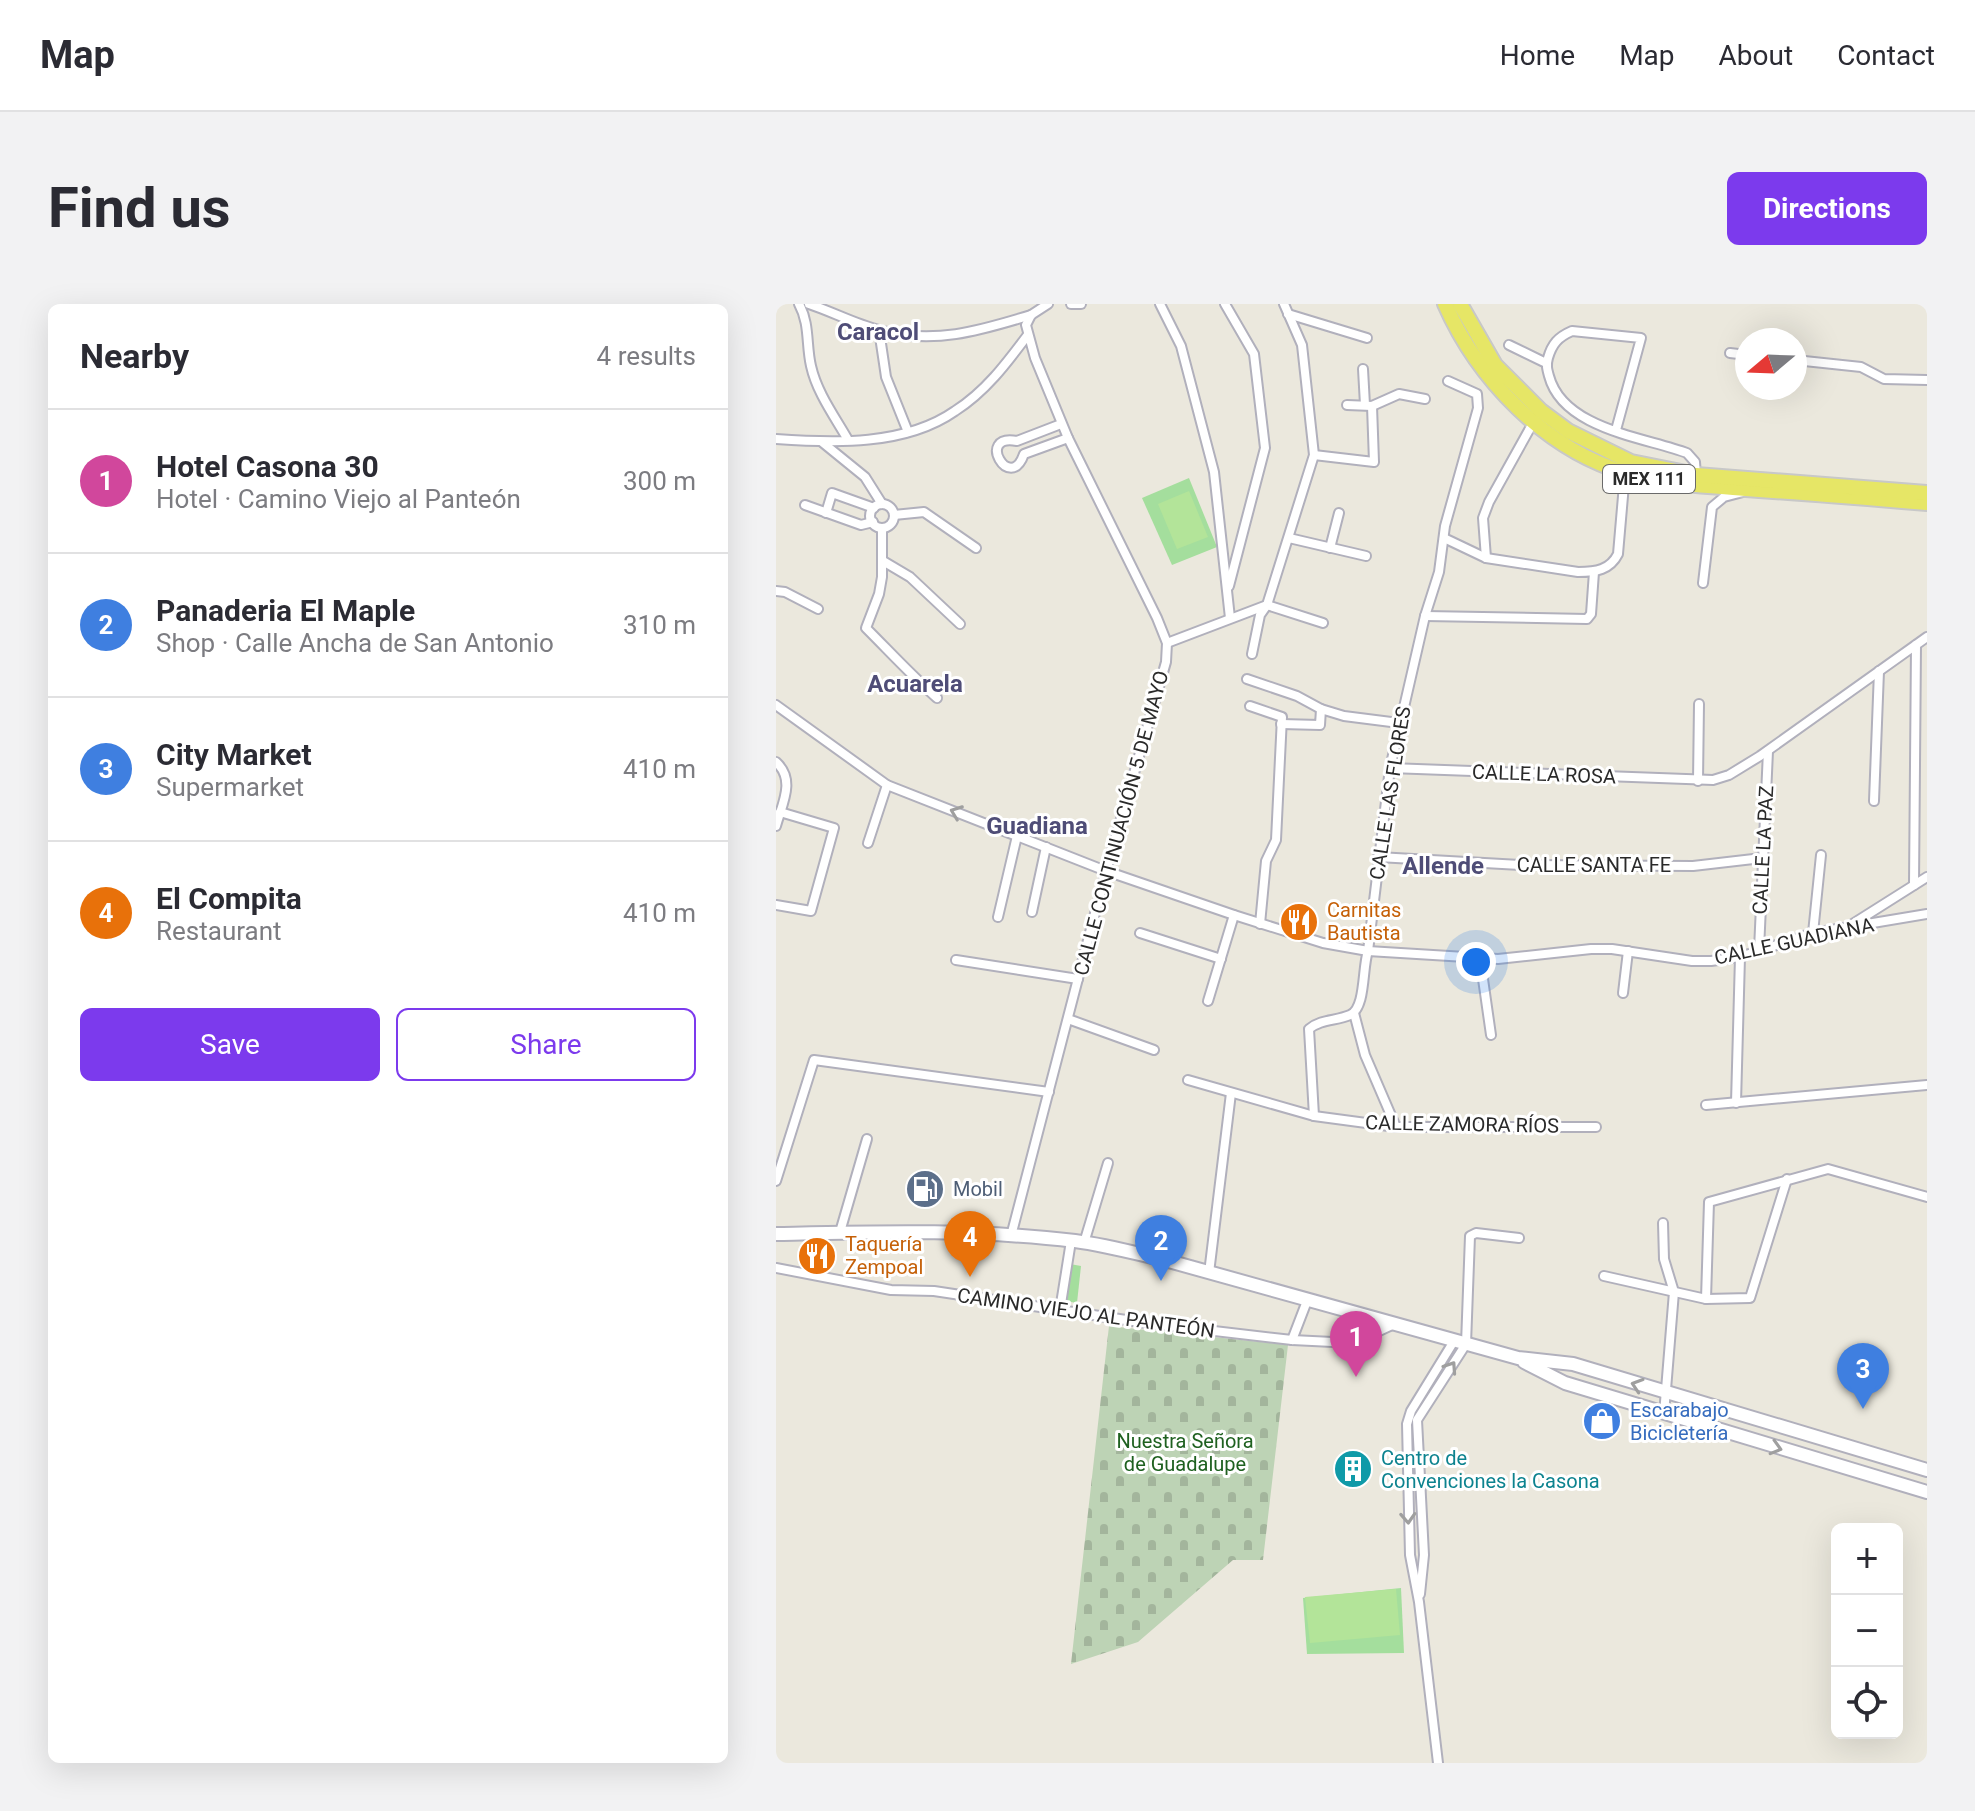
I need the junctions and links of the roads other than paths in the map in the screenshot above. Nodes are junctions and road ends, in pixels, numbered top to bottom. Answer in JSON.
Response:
{"nodes":[{"id":1,"x":799,"y":304,"type":"edge"},
{"id":2,"x":809,"y":304,"type":"edge"},
{"id":3,"x":832,"y":304,"type":"edge"},
{"id":4,"x":1071,"y":304,"type":"edge"},
{"id":5,"x":1081,"y":304,"type":"edge"},
{"id":6,"x":1160,"y":304,"type":"edge"},
{"id":7,"x":1225,"y":304,"type":"edge"},
{"id":8,"x":1284,"y":304,"type":"edge"},
{"id":9,"x":1445,"y":304,"type":"edge"},
{"id":10,"x":1460,"y":304,"type":"edge"},
{"id":11,"x":1042,"y":306,"type":"edge"},
{"id":12,"x":822,"y":308,"type":"junction"},
{"id":13,"x":1288,"y":314,"type":"junction"},
{"id":14,"x":1031,"y":315,"type":"junction"},
{"id":15,"x":879,"y":330,"type":"junction"},
{"id":16,"x":1027,"y":336,"type":"junction"},
{"id":17,"x":1367,"y":338,"type":"dead end"},
{"id":18,"x":1509,"y":345,"type":"dead end"},
{"id":19,"x":1730,"y":353,"type":"dead end"},
{"id":20,"x":1735,"y":354,"type":"edge"},
{"id":21,"x":1807,"y":361,"type":"edge"},
{"id":22,"x":1546,"y":363,"type":"junction"},
{"id":23,"x":1363,"y":369,"type":"dead end"},
{"id":24,"x":1927,"y":380,"type":"edge"},
{"id":25,"x":1448,"y":381,"type":"dead end"},
{"id":26,"x":1425,"y":399,"type":"dead end"},
{"id":27,"x":1347,"y":405,"type":"dead end"},
{"id":28,"x":1368,"y":406,"type":"junction"},
{"id":29,"x":1534,"y":421,"type":"junction"},
{"id":30,"x":1061,"y":424,"type":"junction"},
{"id":31,"x":1616,"y":430,"type":"junction"},
{"id":32,"x":908,"y":432,"type":"junction"},
{"id":33,"x":1068,"y":438,"type":"junction"},
{"id":34,"x":776,"y":439,"type":"edge"},
{"id":35,"x":848,"y":440,"type":"junction"},
{"id":36,"x":822,"y":442,"type":"junction"},
{"id":37,"x":1314,"y":455,"type":"junction"},
{"id":38,"x":1625,"y":473,"type":"junction"},
{"id":39,"x":1696,"y":475,"type":"junction"},
{"id":40,"x":1753,"y":489,"type":"junction"},
{"id":41,"x":1927,"y":493,"type":"edge"},
{"id":42,"x":1927,"y":503,"type":"edge"},
{"id":43,"x":805,"y":505,"type":"dead end"},
{"id":44,"x":878,"y":506,"type":"junction"},
{"id":45,"x":826,"y":513,"type":"junction"},
{"id":46,"x":1339,"y":513,"type":"dead end"},
{"id":47,"x":894,"y":515,"type":"junction"},
{"id":48,"x":873,"y":522,"type":"junction"},
{"id":49,"x":882,"y":528,"type":"junction"},
{"id":50,"x":1289,"y":538,"type":"junction"},
{"id":51,"x":1444,"y":538,"type":"junction"},
{"id":52,"x":976,"y":548,"type":"dead end"},
{"id":53,"x":1330,"y":548,"type":"junction"},
{"id":54,"x":1366,"y":556,"type":"dead end"},
{"id":55,"x":1486,"y":558,"type":"junction"},
{"id":56,"x":883,"y":561,"type":"junction"},
{"id":57,"x":1594,"y":572,"type":"junction"},
{"id":58,"x":1703,"y":583,"type":"dead end"},
{"id":59,"x":776,"y":591,"type":"edge"},
{"id":60,"x":1228,"y":592,"type":"junction"},
{"id":61,"x":1267,"y":605,"type":"junction"},
{"id":62,"x":818,"y":609,"type":"dead end"},
{"id":63,"x":1425,"y":616,"type":"junction"},
{"id":64,"x":1230,"y":618,"type":"junction"},
{"id":65,"x":1323,"y":623,"type":"dead end"},
{"id":66,"x":960,"y":624,"type":"dead end"},
{"id":67,"x":1927,"y":637,"type":"edge"},
{"id":68,"x":1167,"y":643,"type":"junction"},
{"id":69,"x":1916,"y":645,"type":"junction"},
{"id":70,"x":1252,"y":654,"type":"dead end"},
{"id":71,"x":1879,"y":671,"type":"junction"},
{"id":72,"x":1247,"y":679,"type":"dead end"},
{"id":73,"x":937,"y":698,"type":"dead end"},
{"id":74,"x":1699,"y":704,"type":"dead end"},
{"id":75,"x":776,"y":705,"type":"edge"},
{"id":76,"x":1250,"y":706,"type":"dead end"},
{"id":77,"x":1321,"y":709,"type":"junction"},
{"id":78,"x":1281,"y":721,"type":"junction"},
{"id":79,"x":1399,"y":723,"type":"junction"},
{"id":80,"x":1768,"y":751,"type":"junction"},
{"id":81,"x":776,"y":762,"type":"edge"},
{"id":82,"x":1390,"y":768,"type":"junction"},
{"id":83,"x":1698,"y":781,"type":"junction"},
{"id":84,"x":887,"y":785,"type":"junction"},
{"id":85,"x":1874,"y":801,"type":"dead end"},
{"id":86,"x":780,"y":812,"type":"junction"},
{"id":87,"x":776,"y":826,"type":"edge"},
{"id":88,"x":1017,"y":836,"type":"junction"},
{"id":89,"x":868,"y":843,"type":"dead end"},
{"id":90,"x":1046,"y":847,"type":"junction"},
{"id":91,"x":1821,"y":855,"type":"dead end"},
{"id":92,"x":1378,"y":857,"type":"junction"},
{"id":93,"x":1762,"y":858,"type":"junction"},
{"id":94,"x":1106,"y":871,"type":"junction"},
{"id":95,"x":1927,"y":877,"type":"edge"},
{"id":96,"x":1914,"y":885,"type":"junction"},
{"id":97,"x":776,"y":905,"type":"edge"},
{"id":98,"x":1032,"y":912,"type":"dead end"},
{"id":99,"x":1927,"y":914,"type":"edge"},
{"id":100,"x":1234,"y":915,"type":"junction"},
{"id":101,"x":998,"y":917,"type":"dead end"},
{"id":102,"x":1260,"y":924,"type":"junction"},
{"id":103,"x":1847,"y":927,"type":"junction"},
{"id":104,"x":1140,"y":933,"type":"dead end"},
{"id":105,"x":1813,"y":933,"type":"junction"},
{"id":106,"x":1759,"y":950,"type":"junction"},
{"id":107,"x":1368,"y":951,"type":"junction"},
{"id":108,"x":1628,"y":951,"type":"junction"},
{"id":109,"x":1740,"y":957,"type":"junction"},
{"id":110,"x":1480,"y":958,"type":"junction"},
{"id":111,"x":1221,"y":959,"type":"junction"},
{"id":112,"x":956,"y":960,"type":"dead end"},
{"id":113,"x":1078,"y":979,"type":"junction"},
{"id":114,"x":1623,"y":993,"type":"dead end"},
{"id":115,"x":1208,"y":1001,"type":"dead end"},
{"id":116,"x":1354,"y":1013,"type":"junction"},
{"id":117,"x":1068,"y":1019,"type":"junction"},
{"id":118,"x":1491,"y":1035,"type":"dead end"},
{"id":119,"x":1154,"y":1050,"type":"dead end"},
{"id":120,"x":1188,"y":1080,"type":"dead end"},
{"id":121,"x":1927,"y":1085,"type":"edge"},
{"id":122,"x":1049,"y":1092,"type":"junction"},
{"id":123,"x":1231,"y":1093,"type":"junction"},
{"id":124,"x":1736,"y":1103,"type":"junction"},
{"id":125,"x":1706,"y":1105,"type":"dead end"},
{"id":126,"x":1314,"y":1116,"type":"junction"},
{"id":127,"x":1396,"y":1127,"type":"junction"},
{"id":128,"x":1596,"y":1127,"type":"dead end"},
{"id":129,"x":867,"y":1139,"type":"dead end"},
{"id":130,"x":1108,"y":1163,"type":"dead end"},
{"id":131,"x":1787,"y":1179,"type":"junction"},
{"id":132,"x":776,"y":1181,"type":"edge"},
{"id":133,"x":1927,"y":1197,"type":"edge"},
{"id":134,"x":1663,"y":1223,"type":"dead end"},
{"id":135,"x":840,"y":1232,"type":"junction"},
{"id":136,"x":776,"y":1234,"type":"edge"},
{"id":137,"x":1011,"y":1236,"type":"junction"},
{"id":138,"x":1519,"y":1238,"type":"dead end"},
{"id":139,"x":1078,"y":1242,"type":"junction"},
{"id":140,"x":776,"y":1268,"type":"edge"},
{"id":141,"x":1209,"y":1273,"type":"junction"},
{"id":142,"x":1604,"y":1276,"type":"dead end"},
{"id":143,"x":1674,"y":1292,"type":"junction"},
{"id":144,"x":1706,"y":1299,"type":"junction"},
{"id":145,"x":1307,"y":1301,"type":"junction"},
{"id":146,"x":1060,"y":1310,"type":"junction"},
{"id":147,"x":1394,"y":1324,"type":"junction"},
{"id":148,"x":1292,"y":1340,"type":"junction"},
{"id":149,"x":1460,"y":1342,"type":"junction"},
{"id":150,"x":1518,"y":1358,"type":"junction"},
{"id":151,"x":1666,"y":1394,"type":"junction"},
{"id":152,"x":1664,"y":1414,"type":"junction"},
{"id":153,"x":1753,"y":1418,"type":"junction"},
{"id":154,"x":1748,"y":1439,"type":"junction"},
{"id":155,"x":1927,"y":1470,"type":"edge"},
{"id":156,"x":1927,"y":1492,"type":"edge"},
{"id":157,"x":1419,"y":1602,"type":"junction"},
{"id":158,"x":1438,"y":1763,"type":"edge"}],
"edges":[{"from":1,"to":35,"type":"street"},
{"from":2,"to":12,"type":"street"},
{"from":3,"to":12,"type":"street"},
{"from":4,"to":5,"type":"street"},
{"from":6,"to":60,"type":"street"},
{"from":7,"to":60,"type":"street"},
{"from":8,"to":13,"type":"street"},
{"from":9,"to":29,"type":"main road","number":"MEX 111"},
{"from":10,"to":39,"type":"main road","number":"MEX 111"},
{"from":11,"to":14,"type":"street"},
{"from":12,"to":15,"type":"street"},
{"from":13,"to":17,"type":"street"},
{"from":13,"to":37,"type":"street"},
{"from":14,"to":15,"type":"street"},
{"from":14,"to":16,"type":"street"},
{"from":15,"to":32,"type":"street"},
{"from":16,"to":30,"type":"street","name":"CALLE CONTINUACIÓN 5 DE MAYO"},
{"from":16,"to":32,"type":"street"},
{"from":18,"to":22,"type":"street"},
{"from":19,"to":20,"type":"street"},
{"from":21,"to":24,"type":"street"},
{"from":22,"to":31,"type":"street"},
{"from":22,"to":31,"type":"street"},
{"from":23,"to":28,"type":"street"},
{"from":25,"to":51,"type":"street","name":"CALLE LAS FLORES"},
{"from":26,"to":28,"type":"street"},
{"from":27,"to":28,"type":"street"},
{"from":28,"to":37,"type":"street"},
{"from":29,"to":38,"type":"main road","number":"MEX 111"},
{"from":29,"to":55,"type":"street"},
{"from":30,"to":33,"type":"street","name":"CALLE CONTINUACIÓN 5 DE MAYO"},
{"from":30,"to":33,"type":"street"},
{"from":31,"to":39,"type":"street"},
{"from":32,"to":35,"type":"street"},
{"from":33,"to":68,"type":"street","name":"CALLE CONTINUACIÓN 5 DE MAYO"},
{"from":34,"to":36,"type":"street"},
{"from":35,"to":36,"type":"street"},
{"from":36,"to":44,"type":"street"},
{"from":37,"to":50,"type":"street"},
{"from":38,"to":40,"type":"main road","number":"MEX 111"},
{"from":38,"to":57,"type":"street"},
{"from":39,"to":41,"type":"main road","number":"MEX 111"},
{"from":40,"to":42,"type":"main road","number":"MEX 111"},
{"from":40,"to":58,"type":"street"},
{"from":43,"to":45,"type":"street"},
{"from":44,"to":45,"type":"street"},
{"from":44,"to":47,"type":"street"},
{"from":44,"to":48,"type":"street"},
{"from":45,"to":48,"type":"street"},
{"from":46,"to":53,"type":"street"},
{"from":47,"to":49,"type":"street"},
{"from":47,"to":52,"type":"street"},
{"from":48,"to":49,"type":"street"},
{"from":49,"to":56,"type":"street"},
{"from":50,"to":53,"type":"street"},
{"from":50,"to":61,"type":"street"},
{"from":51,"to":55,"type":"street"},
{"from":51,"to":63,"type":"street","name":"CALLE LAS FLORES"},
{"from":53,"to":54,"type":"street"},
{"from":55,"to":57,"type":"street"},
{"from":56,"to":66,"type":"street"},
{"from":56,"to":73,"type":"street"},
{"from":57,"to":63,"type":"street"},
{"from":59,"to":62,"type":"street"},
{"from":60,"to":64,"type":"street"},
{"from":61,"to":64,"type":"street"},
{"from":61,"to":65,"type":"street"},
{"from":61,"to":70,"type":"street"},
{"from":63,"to":79,"type":"street","name":"CALLE LAS FLORES"},
{"from":64,"to":68,"type":"street"},
{"from":67,"to":69,"type":"street","name":"CALLE LA ROSA"},
{"from":68,"to":94,"type":"street","name":"CALLE CONTINUACIÓN 5 DE MAYO"},
{"from":69,"to":71,"type":"street","name":"CALLE LA ROSA"},
{"from":69,"to":96,"type":"street"},
{"from":71,"to":80,"type":"street","name":"CALLE LA ROSA"},
{"from":71,"to":85,"type":"street"},
{"from":72,"to":77,"type":"street"},
{"from":74,"to":83,"type":"street"},
{"from":75,"to":84,"type":"street","name":"CALLE GUADIANA"},
{"from":76,"to":78,"type":"street"},
{"from":77,"to":78,"type":"street"},
{"from":77,"to":79,"type":"street"},
{"from":78,"to":102,"type":"street"},
{"from":79,"to":82,"type":"street","name":"CALLE LAS FLORES"},
{"from":80,"to":83,"type":"street","name":"CALLE LA ROSA"},
{"from":80,"to":93,"type":"street","name":"CALLE LA PAZ"},
{"from":81,"to":86,"type":"street"},
{"from":82,"to":83,"type":"street","name":"CALLE LA ROSA"},
{"from":82,"to":92,"type":"street","name":"CALLE LAS FLORES"},
{"from":88,"to":84,"type":"street","name":"CALLE GUADIANA","one_way":true},
{"from":84,"to":89,"type":"street"},
{"from":86,"to":87,"type":"street"},
{"from":86,"to":97,"type":"street"},
{"from":88,"to":90,"type":"street","name":"CALLE GUADIANA"},
{"from":88,"to":101,"type":"street"},
{"from":90,"to":94,"type":"street","name":"CALLE GUADIANA"},
{"from":90,"to":98,"type":"street"},
{"from":91,"to":105,"type":"street"},
{"from":92,"to":93,"type":"street","name":"CALLE SANTA FE"},
{"from":92,"to":107,"type":"street","name":"CALLE LAS FLORES"},
{"from":93,"to":106,"type":"street","name":"CALLE LA PAZ"},
{"from":94,"to":100,"type":"street","name":"CALLE GUADIANA"},
{"from":94,"to":113,"type":"street","name":"CALLE CONTINUACIÓN 5 DE MAYO"},
{"from":95,"to":96,"type":"street"},
{"from":96,"to":103,"type":"street"},
{"from":99,"to":103,"type":"street","name":"CALLE GUADIANA"},
{"from":100,"to":102,"type":"street","name":"CALLE GUADIANA"},
{"from":100,"to":111,"type":"street"},
{"from":102,"to":107,"type":"street","name":"CALLE GUADIANA"},
{"from":103,"to":105,"type":"street","name":"CALLE GUADIANA"},
{"from":104,"to":111,"type":"street"},
{"from":105,"to":106,"type":"street","name":"CALLE GUADIANA"},
{"from":106,"to":109,"type":"street","name":"CALLE GUADIANA"},
{"from":107,"to":110,"type":"street","name":"CALLE GUADIANA"},
{"from":107,"to":116,"type":"street","name":"CALLE LAS FLORES"},
{"from":108,"to":109,"type":"street","name":"CALLE GUADIANA"},
{"from":108,"to":110,"type":"street","name":"CALLE GUADIANA"},
{"from":108,"to":114,"type":"street"},
{"from":109,"to":124,"type":"street"},
{"from":110,"to":118,"type":"street"},
{"from":111,"to":115,"type":"street"},
{"from":112,"to":113,"type":"street"},
{"from":113,"to":117,"type":"street","name":"CALLE CONTINUACIÓN 5 DE MAYO"},
{"from":116,"to":126,"type":"street"},
{"from":116,"to":127,"type":"street"},
{"from":117,"to":119,"type":"street"},
{"from":117,"to":122,"type":"street","name":"CALLE CONTINUACIÓN 5 DE MAYO"},
{"from":120,"to":123,"type":"street","name":"CALLE ZAMORA RÍOS"},
{"from":121,"to":124,"type":"street"},
{"from":122,"to":132,"type":"street"},
{"from":122,"to":137,"type":"street","name":"CALLE CONTINUACIÓN 5 DE MAYO"},
{"from":123,"to":126,"type":"street","name":"CALLE ZAMORA RÍOS"},
{"from":123,"to":141,"type":"street"},
{"from":124,"to":125,"type":"street"},
{"from":126,"to":127,"type":"street","name":"CALLE ZAMORA RÍOS"},
{"from":127,"to":128,"type":"street","name":"CALLE ZAMORA RÍOS"},
{"from":129,"to":135,"type":"street"},
{"from":130,"to":139,"type":"street"},
{"from":131,"to":133,"type":"street"},
{"from":131,"to":144,"type":"street"},
{"from":131,"to":144,"type":"street"},
{"from":134,"to":143,"type":"street"},
{"from":135,"to":136,"type":"main road"},
{"from":135,"to":137,"type":"main road"},
{"from":137,"to":139,"type":"main road"},
{"from":138,"to":149,"type":"street"},
{"from":139,"to":141,"type":"main road"},
{"from":139,"to":146,"type":"street"},
{"from":140,"to":146,"type":"street","name":"CAMINO VIEJO AL PANTEÓN"},
{"from":141,"to":145,"type":"main road"},
{"from":142,"to":143,"type":"street"},
{"from":143,"to":144,"type":"street"},
{"from":143,"to":151,"type":"street"},
{"from":145,"to":147,"type":"main road"},
{"from":145,"to":148,"type":"street"},
{"from":146,"to":148,"type":"street","name":"CAMINO VIEJO AL PANTEÓN"},
{"from":147,"to":148,"type":"street","name":"CAMINO VIEJO AL PANTEÓN"},
{"from":147,"to":149,"type":"main road"},
{"from":149,"to":150,"type":"main road"},
{"from":157,"to":149,"type":"street","one_way":true},
{"from":149,"to":157,"type":"street","one_way":true},
{"from":151,"to":150,"type":"main road","one_way":true},
{"from":150,"to":152,"type":"main road"},
{"from":151,"to":152,"type":"street"},
{"from":151,"to":153,"type":"main road"},
{"from":152,"to":154,"type":"main road"},
{"from":153,"to":154,"type":"main road"},
{"from":153,"to":155,"type":"main road"},
{"from":154,"to":156,"type":"main road","one_way":true},
{"from":157,"to":158,"type":"street"}]}
